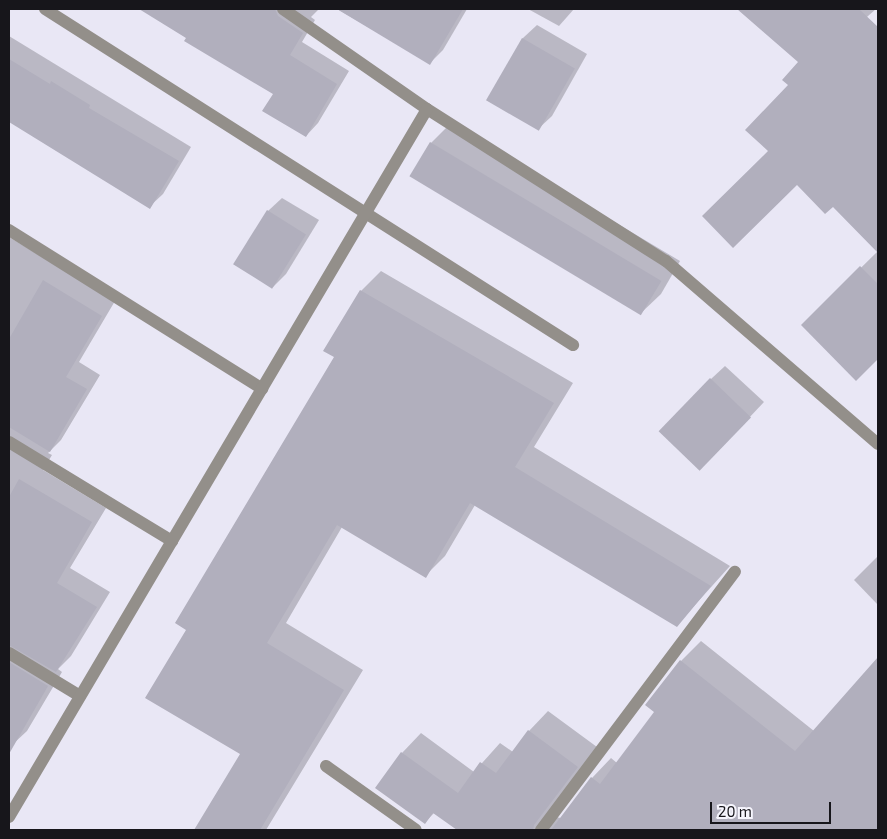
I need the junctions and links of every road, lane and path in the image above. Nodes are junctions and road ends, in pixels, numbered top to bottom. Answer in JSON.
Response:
{"nodes":[{"id":1,"x":45,"y":9,"type":"edge"},
{"id":2,"x":283,"y":9,"type":"edge"},
{"id":3,"x":427,"y":109,"type":"junction"},
{"id":4,"x":368,"y":213,"type":"junction"},
{"id":5,"x":9,"y":230,"type":"edge"},
{"id":6,"x":574,"y":345,"type":"dead end"},
{"id":7,"x":262,"y":389,"type":"junction"},
{"id":8,"x":9,"y":442,"type":"edge"},
{"id":9,"x":878,"y":444,"type":"edge"},
{"id":10,"x":172,"y":541,"type":"junction"},
{"id":11,"x":735,"y":572,"type":"dead end"},
{"id":12,"x":9,"y":653,"type":"edge"},
{"id":13,"x":80,"y":696,"type":"junction"},
{"id":14,"x":326,"y":766,"type":"dead end"},
{"id":15,"x":9,"y":817,"type":"edge"},
{"id":16,"x":416,"y":830,"type":"edge"},
{"id":17,"x":541,"y":830,"type":"edge"}],
"edges":[{"from":1,"to":4,"type":"street"},
{"from":2,"to":3,"type":"street"},
{"from":3,"to":4,"type":"street"},
{"from":3,"to":9,"type":"street"},
{"from":4,"to":6,"type":"street"},
{"from":4,"to":7,"type":"street"},
{"from":5,"to":7,"type":"street"},
{"from":7,"to":10,"type":"street"},
{"from":8,"to":10,"type":"street"},
{"from":10,"to":13,"type":"street"},
{"from":11,"to":17,"type":"street"},
{"from":12,"to":13,"type":"street"},
{"from":13,"to":15,"type":"street"},
{"from":14,"to":16,"type":"street"}]}
